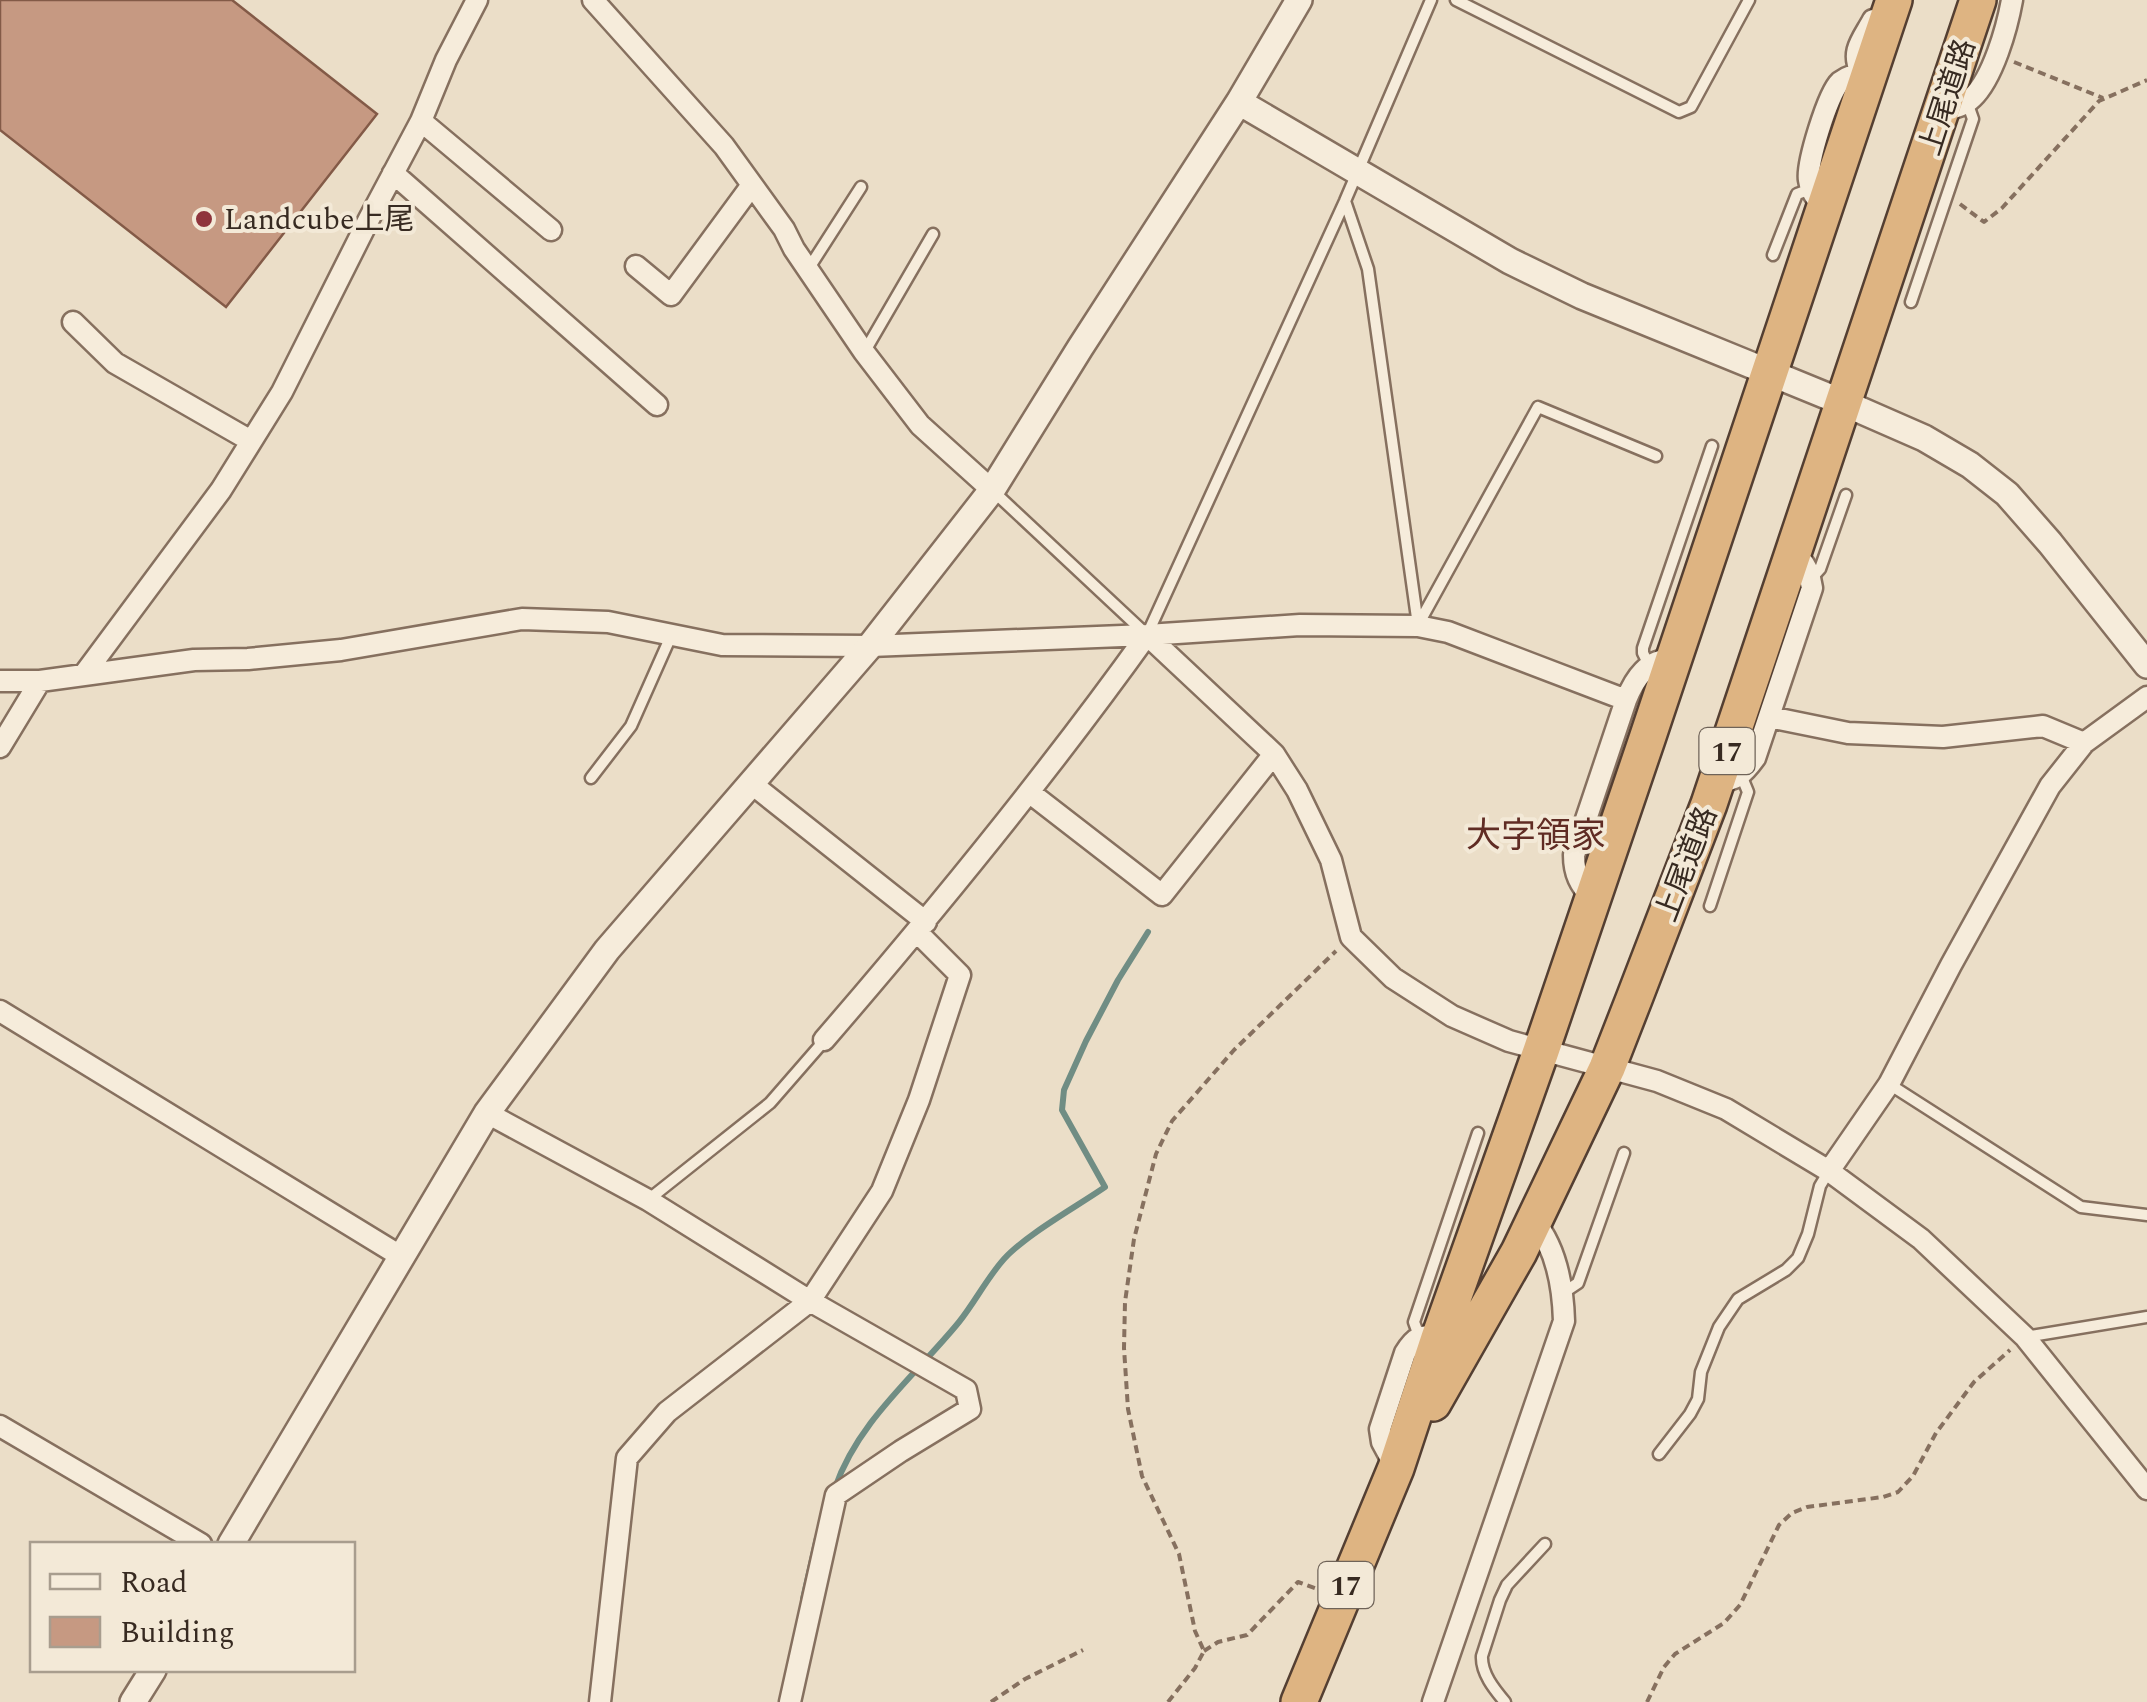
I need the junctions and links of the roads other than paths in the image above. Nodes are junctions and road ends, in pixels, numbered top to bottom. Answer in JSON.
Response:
{"nodes":[{"id":1,"x":476,"y":0,"type":"edge"},
{"id":2,"x":594,"y":0,"type":"edge"},
{"id":3,"x":1299,"y":0,"type":"edge"},
{"id":4,"x":1431,"y":0,"type":"edge"},
{"id":5,"x":1456,"y":0,"type":"edge"},
{"id":6,"x":1748,"y":0,"type":"edge"},
{"id":7,"x":1880,"y":0,"type":"edge"},
{"id":8,"x":1894,"y":0,"type":"edge"},
{"id":9,"x":1978,"y":0,"type":"edge"},
{"id":10,"x":2012,"y":0,"type":"edge"},
{"id":11,"x":1865,"y":72,"type":"junction"},
{"id":12,"x":1239,"y":102,"type":"junction"},
{"id":13,"x":1955,"y":107,"type":"junction"},
{"id":14,"x":422,"y":120,"type":"junction"},
{"id":15,"x":1357,"y":172,"type":"junction"},
{"id":16,"x":393,"y":174,"type":"junction"},
{"id":17,"x":752,"y":185,"type":"junction"},
{"id":18,"x":861,"y":187,"type":"dead end"},
{"id":19,"x":1818,"y":198,"type":"junction"},
{"id":20,"x":1345,"y":201,"type":"junction"},
{"id":21,"x":551,"y":230,"type":"dead end"},
{"id":22,"x":933,"y":234,"type":"dead end"},
{"id":23,"x":1774,"y":255,"type":"dead end"},
{"id":24,"x":636,"y":266,"type":"dead end"},
{"id":25,"x":808,"y":269,"type":"junction"},
{"id":26,"x":1911,"y":302,"type":"dead end"},
{"id":27,"x":73,"y":322,"type":"dead end"},
{"id":28,"x":864,"y":352,"type":"junction"},
{"id":29,"x":1769,"y":372,"type":"junction"},
{"id":30,"x":1844,"y":403,"type":"junction"},
{"id":31,"x":657,"y":405,"type":"dead end"},
{"id":32,"x":252,"y":441,"type":"junction"},
{"id":33,"x":1712,"y":446,"type":"dead end"},
{"id":34,"x":1656,"y":456,"type":"dead end"},
{"id":35,"x":992,"y":490,"type":"junction"},
{"id":36,"x":1846,"y":495,"type":"dead end"},
{"id":37,"x":1802,"y":566,"type":"junction"},
{"id":38,"x":1418,"y":626,"type":"junction"},
{"id":39,"x":671,"y":635,"type":"junction"},
{"id":40,"x":1147,"y":635,"type":"junction"},
{"id":41,"x":870,"y":646,"type":"junction"},
{"id":42,"x":1662,"y":662,"type":"junction"},
{"id":43,"x":2147,"y":666,"type":"edge"},
{"id":44,"x":84,"y":673,"type":"junction"},
{"id":45,"x":40,"y":681,"type":"junction"},
{"id":46,"x":0,"y":682,"type":"edge"},
{"id":47,"x":2147,"y":697,"type":"edge"},
{"id":48,"x":1626,"y":700,"type":"junction"},
{"id":49,"x":1769,"y":717,"type":"junction"},
{"id":50,"x":2084,"y":743,"type":"junction"},
{"id":51,"x":0,"y":747,"type":"edge"},
{"id":52,"x":1274,"y":754,"type":"junction"},
{"id":53,"x":591,"y":778,"type":"dead end"},
{"id":54,"x":1728,"y":779,"type":"junction"},
{"id":55,"x":752,"y":784,"type":"junction"},
{"id":56,"x":1029,"y":792,"type":"junction"},
{"id":57,"x":1592,"y":898,"type":"junction"},
{"id":58,"x":1710,"y":906,"type":"dead end"},
{"id":59,"x":921,"y":927,"type":"junction"},
{"id":60,"x":0,"y":1011,"type":"edge"},
{"id":61,"x":824,"y":1040,"type":"joint"},
{"id":62,"x":1541,"y":1050,"type":"junction"},
{"id":63,"x":1607,"y":1068,"type":"junction"},
{"id":64,"x":1889,"y":1084,"type":"junction"},
{"id":65,"x":487,"y":1112,"type":"junction"},
{"id":66,"x":1478,"y":1133,"type":"dead end"},
{"id":67,"x":1624,"y":1153,"type":"dead end"},
{"id":68,"x":1828,"y":1171,"type":"junction"},
{"id":69,"x":648,"y":1200,"type":"junction"},
{"id":70,"x":2147,"y":1215,"type":"edge"},
{"id":71,"x":1534,"y":1221,"type":"junction"},
{"id":72,"x":402,"y":1257,"type":"junction"},
{"id":73,"x":1563,"y":1293,"type":"junction"},
{"id":74,"x":810,"y":1301,"type":"junction"},
{"id":75,"x":2147,"y":1317,"type":"edge"},
{"id":76,"x":1429,"y":1337,"type":"junction"},
{"id":77,"x":2025,"y":1337,"type":"junction"},
{"id":78,"x":1,"y":1428,"type":"edge"},
{"id":79,"x":1659,"y":1454,"type":"dead end"},
{"id":80,"x":1396,"y":1468,"type":"junction"},
{"id":81,"x":2147,"y":1489,"type":"edge"},
{"id":82,"x":197,"y":1542,"type":"edge"},
{"id":83,"x":232,"y":1542,"type":"edge"},
{"id":84,"x":1545,"y":1544,"type":"dead end"},
{"id":85,"x":1453,"y":1644,"type":"junction"},
{"id":86,"x":1482,"y":1656,"type":"junction"},
{"id":87,"x":152,"y":1672,"type":"edge"},
{"id":88,"x":133,"y":1702,"type":"edge"},
{"id":89,"x":600,"y":1702,"type":"edge"},
{"id":90,"x":790,"y":1702,"type":"edge"},
{"id":91,"x":1299,"y":1702,"type":"edge"},
{"id":92,"x":1432,"y":1702,"type":"edge"},
{"id":93,"x":1505,"y":1702,"type":"edge"}],
"edges":[{"from":1,"to":14,"type":"street"},
{"from":2,"to":17,"type":"street"},
{"from":3,"to":12,"type":"street"},
{"from":4,"to":15,"type":"lane"},
{"from":5,"to":6,"type":"lane"},
{"from":7,"to":11,"type":"street"},
{"from":8,"to":11,"type":"highway","name":"上尾道路","number":"17"},
{"from":9,"to":13,"type":"highway","name":"上尾道路","number":"17"},
{"from":10,"to":13,"type":"street"},
{"from":11,"to":19,"type":"highway","name":"上尾道路","number":"17"},
{"from":12,"to":15,"type":"street"},
{"from":12,"to":35,"type":"street"},
{"from":13,"to":26,"type":"lane"},
{"from":13,"to":30,"type":"highway","name":"上尾道路","number":"17"},
{"from":14,"to":16,"type":"street"},
{"from":14,"to":21,"type":"street"},
{"from":15,"to":20,"type":"lane"},
{"from":15,"to":29,"type":"street"},
{"from":16,"to":31,"type":"street"},
{"from":16,"to":32,"type":"street"},
{"from":17,"to":24,"type":"street"},
{"from":17,"to":25,"type":"street"},
{"from":18,"to":25,"type":"lane"},
{"from":19,"to":23,"type":"lane"},
{"from":19,"to":29,"type":"highway","name":"上尾道路","number":"17"},
{"from":20,"to":38,"type":"lane"},
{"from":20,"to":40,"type":"lane"},
{"from":22,"to":28,"type":"lane"},
{"from":25,"to":28,"type":"street"},
{"from":27,"to":32,"type":"street"},
{"from":28,"to":35,"type":"street"},
{"from":29,"to":30,"type":"street"},
{"from":29,"to":42,"type":"highway","name":"上尾道路","number":"17"},
{"from":30,"to":37,"type":"highway","name":"上尾道路","number":"17"},
{"from":30,"to":43,"type":"street"},
{"from":32,"to":44,"type":"street"},
{"from":33,"to":42,"type":"lane"},
{"from":34,"to":38,"type":"lane"},
{"from":35,"to":40,"type":"lane"},
{"from":35,"to":41,"type":"street"},
{"from":36,"to":37,"type":"lane"},
{"from":37,"to":49,"type":"street"},
{"from":37,"to":54,"type":"highway","name":"上尾道路","number":"17"},
{"from":38,"to":40,"type":"street"},
{"from":38,"to":48,"type":"street"},
{"from":39,"to":41,"type":"street"},
{"from":39,"to":44,"type":"street"},
{"from":39,"to":53,"type":"lane"},
{"from":40,"to":41,"type":"street"},
{"from":40,"to":52,"type":"street"},
{"from":40,"to":56,"type":"street"},
{"from":41,"to":55,"type":"street"},
{"from":42,"to":48,"type":"street"},
{"from":42,"to":57,"type":"highway","name":"上尾道路","number":"17"},
{"from":44,"to":45,"type":"street"},
{"from":45,"to":46,"type":"street"},
{"from":45,"to":51,"type":"street"},
{"from":47,"to":50,"type":"street"},
{"from":48,"to":57,"type":"street"},
{"from":49,"to":50,"type":"street"},
{"from":49,"to":54,"type":"street"},
{"from":50,"to":64,"type":"street"},
{"from":52,"to":56,"type":"street"},
{"from":52,"to":62,"type":"street"},
{"from":54,"to":58,"type":"lane"},
{"from":54,"to":63,"type":"highway","name":"上尾道路","number":"17"},
{"from":55,"to":59,"type":"street"},
{"from":55,"to":65,"type":"street"},
{"from":56,"to":59,"type":"street"},
{"from":57,"to":62,"type":"highway","name":"上尾道路","number":"17"},
{"from":59,"to":61,"type":"street"},
{"from":59,"to":74,"type":"street"},
{"from":60,"to":72,"type":"street"},
{"from":61,"to":69,"type":"lane"},
{"from":62,"to":63,"type":"street"},
{"from":62,"to":76,"type":"highway","name":"上尾道路","number":"17"},
{"from":63,"to":68,"type":"street"},
{"from":63,"to":71,"type":"highway","name":"上尾道路","number":"17"},
{"from":64,"to":68,"type":"street"},
{"from":64,"to":70,"type":"lane"},
{"from":65,"to":69,"type":"street"},
{"from":65,"to":72,"type":"street"},
{"from":66,"to":76,"type":"lane"},
{"from":67,"to":73,"type":"lane"},
{"from":68,"to":77,"type":"street"},
{"from":68,"to":79,"type":"lane"},
{"from":69,"to":74,"type":"street"},
{"from":71,"to":73,"type":"street"},
{"from":71,"to":80,"type":"highway","name":"上尾道路","number":"17"},
{"from":72,"to":83,"type":"street"},
{"from":73,"to":85,"type":"street"},
{"from":74,"to":89,"type":"street"},
{"from":74,"to":90,"type":"street"},
{"from":75,"to":77,"type":"lane"},
{"from":76,"to":80,"type":"highway","name":"上尾道路","number":"17"},
{"from":77,"to":81,"type":"street"},
{"from":78,"to":82,"type":"street"},
{"from":80,"to":91,"type":"highway","name":"上尾道路","number":"17"},
{"from":84,"to":86,"type":"lane"},
{"from":85,"to":86,"type":"lane"},
{"from":85,"to":92,"type":"street"},
{"from":86,"to":93,"type":"lane"},
{"from":87,"to":88,"type":"street"}]}
